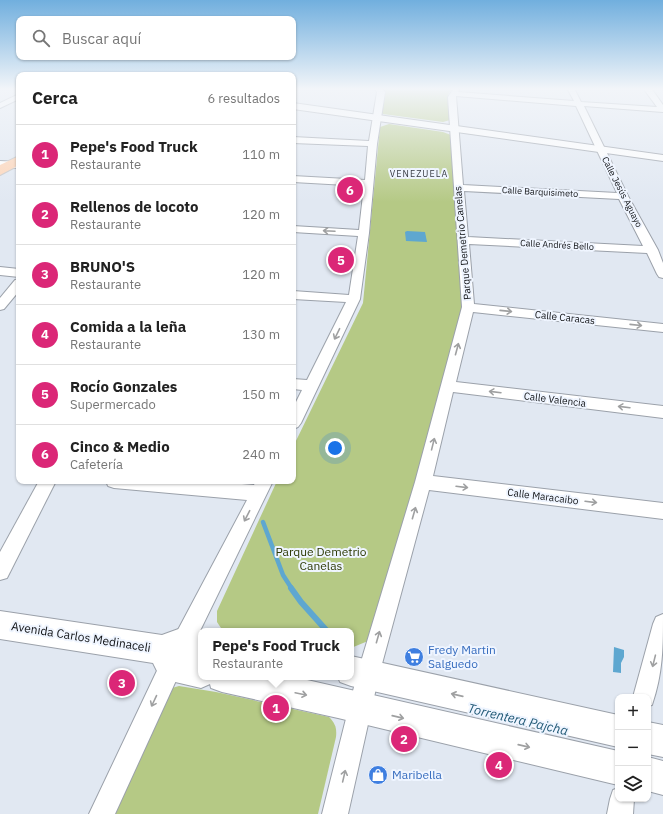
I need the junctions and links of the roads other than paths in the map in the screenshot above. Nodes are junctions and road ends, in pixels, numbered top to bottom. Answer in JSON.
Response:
{"nodes":[{"id":1,"x":376,"y":126,"type":"edge"},
{"id":2,"x":447,"y":126,"type":"edge"},
{"id":3,"x":589,"y":126,"type":"edge"},
{"id":4,"x":454,"y":127,"type":"junction"},
{"id":5,"x":296,"y":140,"type":"edge"},
{"id":6,"x":373,"y":144,"type":"junction"},
{"id":7,"x":600,"y":148,"type":"junction"},
{"id":8,"x":16,"y":154,"type":"edge"},
{"id":9,"x":663,"y":154,"type":"edge"},
{"id":10,"x":663,"y":158,"type":"edge"},
{"id":11,"x":8,"y":164,"type":"edge"},
{"id":12,"x":296,"y":179,"type":"edge"},
{"id":13,"x":369,"y":183,"type":"junction"},
{"id":14,"x":458,"y":188,"type":"junction"},
{"id":15,"x":623,"y":196,"type":"junction"},
{"id":16,"x":296,"y":229,"type":"edge"},
{"id":17,"x":364,"y":233,"type":"junction"},
{"id":18,"x":462,"y":240,"type":"junction"},
{"id":19,"x":652,"y":250,"type":"junction"},
{"id":20,"x":0,"y":271,"type":"edge"},
{"id":21,"x":16,"y":273,"type":"edge"},
{"id":22,"x":663,"y":274,"type":"edge"},
{"id":23,"x":16,"y":287,"type":"edge"},
{"id":24,"x":296,"y":295,"type":"edge"},
{"id":25,"x":354,"y":299,"type":"junction"},
{"id":26,"x":0,"y":306,"type":"edge"},
{"id":27,"x":468,"y":307,"type":"junction"},
{"id":28,"x":663,"y":328,"type":"edge"},
{"id":29,"x":296,"y":384,"type":"edge"},
{"id":30,"x":311,"y":386,"type":"junction"},
{"id":31,"x":447,"y":386,"type":"junction"},
{"id":32,"x":663,"y":412,"type":"edge"},
{"id":33,"x":296,"y":417,"type":"edge"},
{"id":34,"x":423,"y":482,"type":"junction"},
{"id":35,"x":46,"y":484,"type":"edge"},
{"id":36,"x":188,"y":484,"type":"edge"},
{"id":37,"x":262,"y":487,"type":"edge"},
{"id":38,"x":663,"y":511,"type":"edge"},
{"id":39,"x":0,"y":571,"type":"edge"},
{"id":40,"x":663,"y":624,"type":"edge"},
{"id":41,"x":0,"y":625,"type":"edge"},
{"id":42,"x":179,"y":651,"type":"edge"},
{"id":43,"x":198,"y":669,"type":"edge"},
{"id":44,"x":359,"y":673,"type":"edge"},
{"id":45,"x":235,"y":680,"type":"edge"},
{"id":46,"x":645,"y":694,"type":"edge"},
{"id":47,"x":360,"y":708,"type":"junction"},
{"id":48,"x":615,"y":730,"type":"edge"},
{"id":49,"x":651,"y":739,"type":"edge"},
{"id":50,"x":663,"y":741,"type":"edge"},
{"id":51,"x":615,"y":767,"type":"edge"},
{"id":52,"x":651,"y":775,"type":"edge"},
{"id":53,"x":663,"y":778,"type":"edge"},
{"id":54,"x":622,"y":802,"type":"edge"},
{"id":55,"x":102,"y":814,"type":"edge"},
{"id":56,"x":335,"y":814,"type":"edge"},
{"id":57,"x":620,"y":814,"type":"edge"}],
"edges":[{"from":1,"to":6,"type":"street"},
{"from":2,"to":4,"type":"street"},
{"from":3,"to":7,"type":"street","name":"Calle Jesús Aguayo"},
{"from":4,"to":7,"type":"street"},
{"from":4,"to":14,"type":"street","name":"Parque Demetrio Canelas"},
{"from":5,"to":6,"type":"street"},
{"from":6,"to":13,"type":"street"},
{"from":7,"to":9,"type":"street"},
{"from":7,"to":10,"type":"street"},
{"from":7,"to":15,"type":"street","name":"Calle Jesús Aguayo"},
{"from":8,"to":11,"type":"main road"},
{"from":12,"to":13,"type":"street"},
{"from":13,"to":17,"type":"street"},
{"from":14,"to":15,"type":"street","name":"Calle Barquisimeto"},
{"from":14,"to":18,"type":"street","name":"Parque Demetrio Canelas"},
{"from":15,"to":19,"type":"street","name":"Calle Jesús Aguayo"},
{"from":17,"to":16,"type":"street","one_way":true},
{"from":17,"to":25,"type":"street"},
{"from":18,"to":19,"type":"street","name":"Calle Andrés Bello"},
{"from":18,"to":27,"type":"street","name":"Parque Demetrio Canelas"},
{"from":19,"to":22,"type":"street","name":"Calle Jesús Aguayo"},
{"from":20,"to":21,"type":"street"},
{"from":23,"to":26,"type":"street"},
{"from":24,"to":25,"type":"street"},
{"from":25,"to":30,"type":"street","one_way":true},
{"from":27,"to":28,"type":"street","name":"Calle Caracas","one_way":true},
{"from":31,"to":27,"type":"street","name":"Parque Demetrio Canelas","one_way":true},
{"from":29,"to":30,"type":"street"},
{"from":30,"to":33,"type":"street"},
{"from":32,"to":31,"type":"street","name":"Calle Valencia","one_way":true},
{"from":34,"to":31,"type":"street","name":"Parque Demetrio Canelas","one_way":true},
{"from":34,"to":38,"type":"street","name":"Calle Maracaibo","one_way":true},
{"from":44,"to":34,"type":"street","name":"Parque Demetrio Canelas","one_way":true},
{"from":35,"to":39,"type":"street"},
{"from":36,"to":37,"type":"street"},
{"from":37,"to":42,"type":"street","one_way":true},
{"from":40,"to":46,"type":"street","one_way":true},
{"from":41,"to":42,"type":"main road","name":"Avenida Carlos Medinaceli"},
{"from":42,"to":43,"type":"main road","name":"Avenida Carlos Medinaceli"},
{"from":42,"to":55,"type":"street","one_way":true},
{"from":44,"to":47,"type":"street","name":"Parque Demetrio Canelas"},
{"from":48,"to":44,"type":"main road","one_way":true},
{"from":45,"to":47,"type":"main road","one_way":true},
{"from":47,"to":51,"type":"main road","one_way":true},
{"from":56,"to":47,"type":"street","name":"Parque Demetrio Canelas","one_way":true},
{"from":49,"to":50,"type":"main road"},
{"from":52,"to":53,"type":"main road"},
{"from":54,"to":57,"type":"street"}]}
